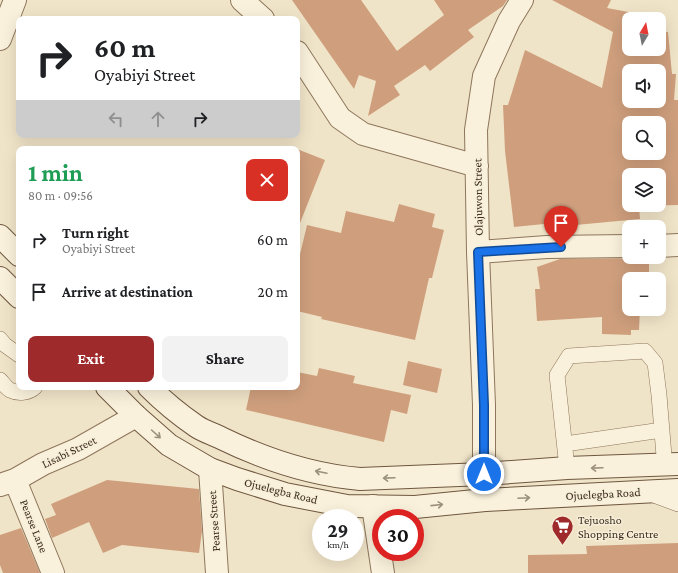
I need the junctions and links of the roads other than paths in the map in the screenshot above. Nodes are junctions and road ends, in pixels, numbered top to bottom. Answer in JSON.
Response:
{"nodes":[{"id":1,"x":15,"y":0,"type":"edge"},
{"id":2,"x":242,"y":0,"type":"edge"},
{"id":3,"x":522,"y":0,"type":"edge"},
{"id":4,"x":260,"y":16,"type":"edge"},
{"id":5,"x":0,"y":39,"type":"edge"},
{"id":6,"x":300,"y":57,"type":"edge"},
{"id":7,"x":477,"y":166,"type":"junction"},
{"id":8,"x":0,"y":236,"type":"edge"},
{"id":9,"x":678,"y":245,"type":"edge"},
{"id":10,"x":622,"y":246,"type":"edge"},
{"id":11,"x":666,"y":246,"type":"edge"},
{"id":12,"x":16,"y":252,"type":"edge"},
{"id":13,"x":478,"y":252,"type":"junction"},
{"id":14,"x":0,"y":278,"type":"edge"},
{"id":15,"x":16,"y":294,"type":"edge"},
{"id":16,"x":0,"y":339,"type":"edge"},
{"id":17,"x":16,"y":353,"type":"edge"},
{"id":18,"x":0,"y":380,"type":"edge"},
{"id":19,"x":32,"y":390,"type":"edge"},
{"id":20,"x":110,"y":390,"type":"edge"},
{"id":21,"x":153,"y":390,"type":"edge"},
{"id":22,"x":136,"y":416,"type":"junction"},
{"id":23,"x":662,"y":430,"type":"junction"},
{"id":24,"x":565,"y":444,"type":"junction"},
{"id":25,"x":673,"y":459,"type":"edge"},
{"id":26,"x":567,"y":468,"type":"junction"},
{"id":27,"x":210,"y":469,"type":"junction"},
{"id":28,"x":484,"y":474,"type":"junction"},
{"id":29,"x":7,"y":483,"type":"edge"},
{"id":30,"x":678,"y":490,"type":"edge"},
{"id":31,"x":645,"y":491,"type":"junction"},
{"id":32,"x":485,"y":500,"type":"junction"},
{"id":33,"x":678,"y":504,"type":"edge"},
{"id":34,"x":373,"y":506,"type":"junction"},
{"id":35,"x":53,"y":573,"type":"edge"},
{"id":36,"x":218,"y":573,"type":"edge"},
{"id":37,"x":383,"y":573,"type":"edge"}],
"edges":[{"from":1,"to":5,"type":"street"},
{"from":2,"to":4,"type":"street"},
{"from":3,"to":7,"type":"street","name":"Olajuwon Street"},
{"from":6,"to":7,"type":"street"},
{"from":7,"to":13,"type":"street","name":"Olajuwon Street"},
{"from":8,"to":12,"type":"street"},
{"from":9,"to":11,"type":"street"},
{"from":10,"to":13,"type":"street"},
{"from":13,"to":28,"type":"street","name":"Olajuwon Street"},
{"from":14,"to":15,"type":"street"},
{"from":16,"to":17,"type":"lane"},
{"from":18,"to":19,"type":"lane"},
{"from":20,"to":22,"type":"street","name":"Ojuelegba Road"},
{"from":28,"to":21,"type":"street","one_way":true},
{"from":22,"to":27,"type":"street","name":"Ojuelegba Road","one_way":true},
{"from":22,"to":29,"type":"street","name":"Lisabi Street"},
{"from":23,"to":24,"type":"lane"},
{"from":23,"to":24,"type":"lane"},
{"from":23,"to":25,"type":"lane"},
{"from":24,"to":26,"type":"lane"},
{"from":25,"to":26,"type":"street","one_way":true},
{"from":26,"to":28,"type":"street"},
{"from":27,"to":34,"type":"street","name":"Ojuelegba Road"},
{"from":27,"to":36,"type":"street","name":"Pearse Street"},
{"from":28,"to":32,"type":"street","name":"Olajuwon Street"},
{"from":29,"to":35,"type":"street","name":"Pearse Lane"},
{"from":30,"to":31,"type":"street","name":"Ojuelegba Road"},
{"from":32,"to":31,"type":"street","name":"Ojuelegba Road","one_way":true},
{"from":31,"to":33,"type":"lane"},
{"from":34,"to":32,"type":"street","name":"Ojuelegba Road","one_way":true},
{"from":34,"to":37,"type":"street"}]}
